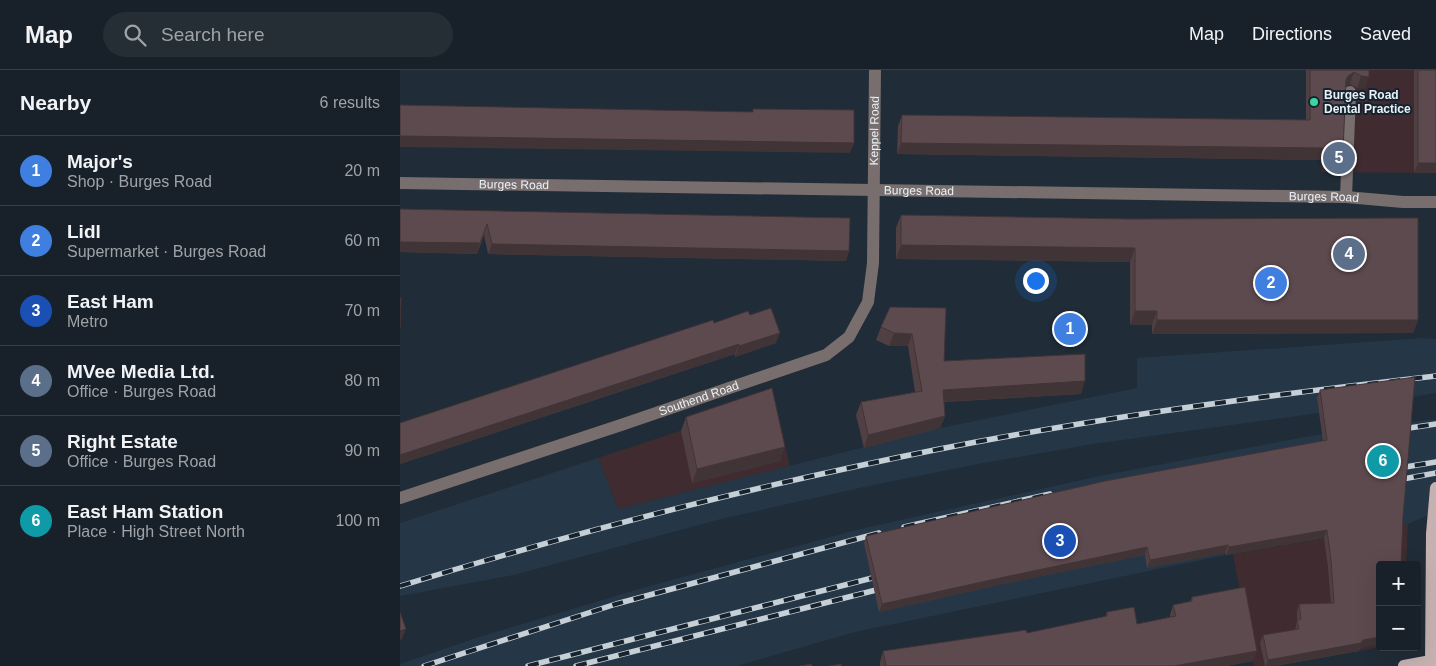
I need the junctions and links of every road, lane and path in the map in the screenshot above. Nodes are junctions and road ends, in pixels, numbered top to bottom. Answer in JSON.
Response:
{"nodes":[{"id":1,"x":875,"y":70,"type":"edge"},
{"id":2,"x":1350,"y":92,"type":"dead end"},
{"id":3,"x":400,"y":183,"type":"edge"},
{"id":4,"x":874,"y":191,"type":"junction"},
{"id":5,"x":1346,"y":197,"type":"junction"},
{"id":6,"x":1436,"y":202,"type":"edge"},
{"id":7,"x":1436,"y":488,"type":"edge"},
{"id":8,"x":400,"y":498,"type":"edge"},
{"id":9,"x":1431,"y":664,"type":"edge"},
{"id":10,"x":1404,"y":666,"type":"edge"}],
"edges":[{"from":1,"to":4,"type":"street","name":"Keppel Road"},
{"from":2,"to":5,"type":"street"},
{"from":3,"to":4,"type":"street","name":"Burges Road"},
{"from":4,"to":5,"type":"street","name":"Burges Road"},
{"from":4,"to":8,"type":"street","name":"Southend Road"},
{"from":5,"to":6,"type":"street","name":"Burges Road"},
{"from":7,"to":9,"type":"main road"},
{"from":9,"to":10,"type":"main road"}]}
